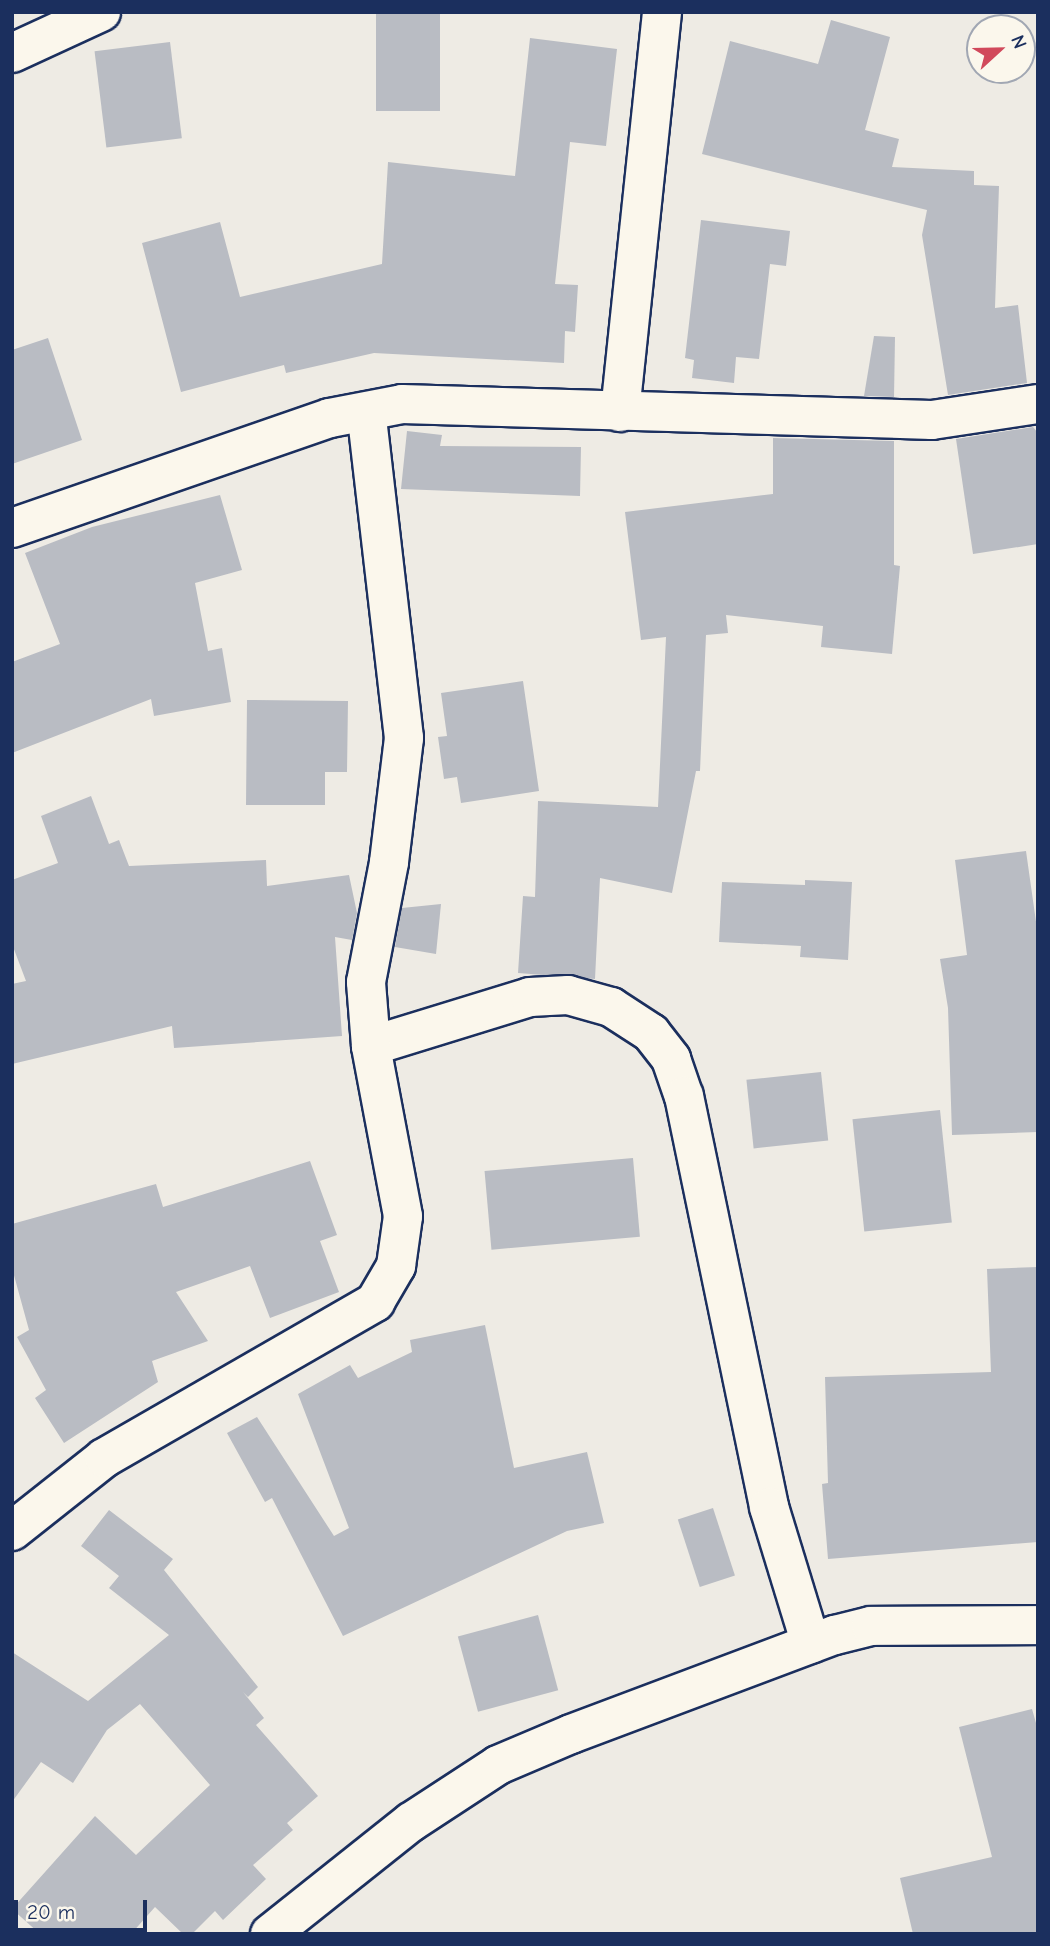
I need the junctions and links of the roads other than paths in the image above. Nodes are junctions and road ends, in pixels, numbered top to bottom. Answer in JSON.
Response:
{"nodes":[{"id":1,"x":101,"y":12,"type":"edge"},
{"id":2,"x":662,"y":12,"type":"edge"},
{"id":3,"x":12,"y":53,"type":"edge"},
{"id":4,"x":1038,"y":404,"type":"edge"},
{"id":5,"x":366,"y":412,"type":"junction"},
{"id":6,"x":620,"y":412,"type":"junction"},
{"id":7,"x":12,"y":528,"type":"edge"},
{"id":8,"x":371,"y":1046,"type":"junction"},
{"id":9,"x":12,"y":1531,"type":"edge"},
{"id":10,"x":1038,"y":1625,"type":"edge"},
{"id":11,"x":811,"y":1644,"type":"junction"},
{"id":12,"x":270,"y":1934,"type":"edge"}],
"edges":[{"from":1,"to":3,"type":"street"},
{"from":2,"to":6,"type":"street"},
{"from":4,"to":6,"type":"street"},
{"from":5,"to":6,"type":"street"},
{"from":5,"to":7,"type":"street"},
{"from":5,"to":8,"type":"street"},
{"from":8,"to":9,"type":"street"},
{"from":8,"to":11,"type":"street"},
{"from":10,"to":11,"type":"street"},
{"from":11,"to":12,"type":"street"}]}
